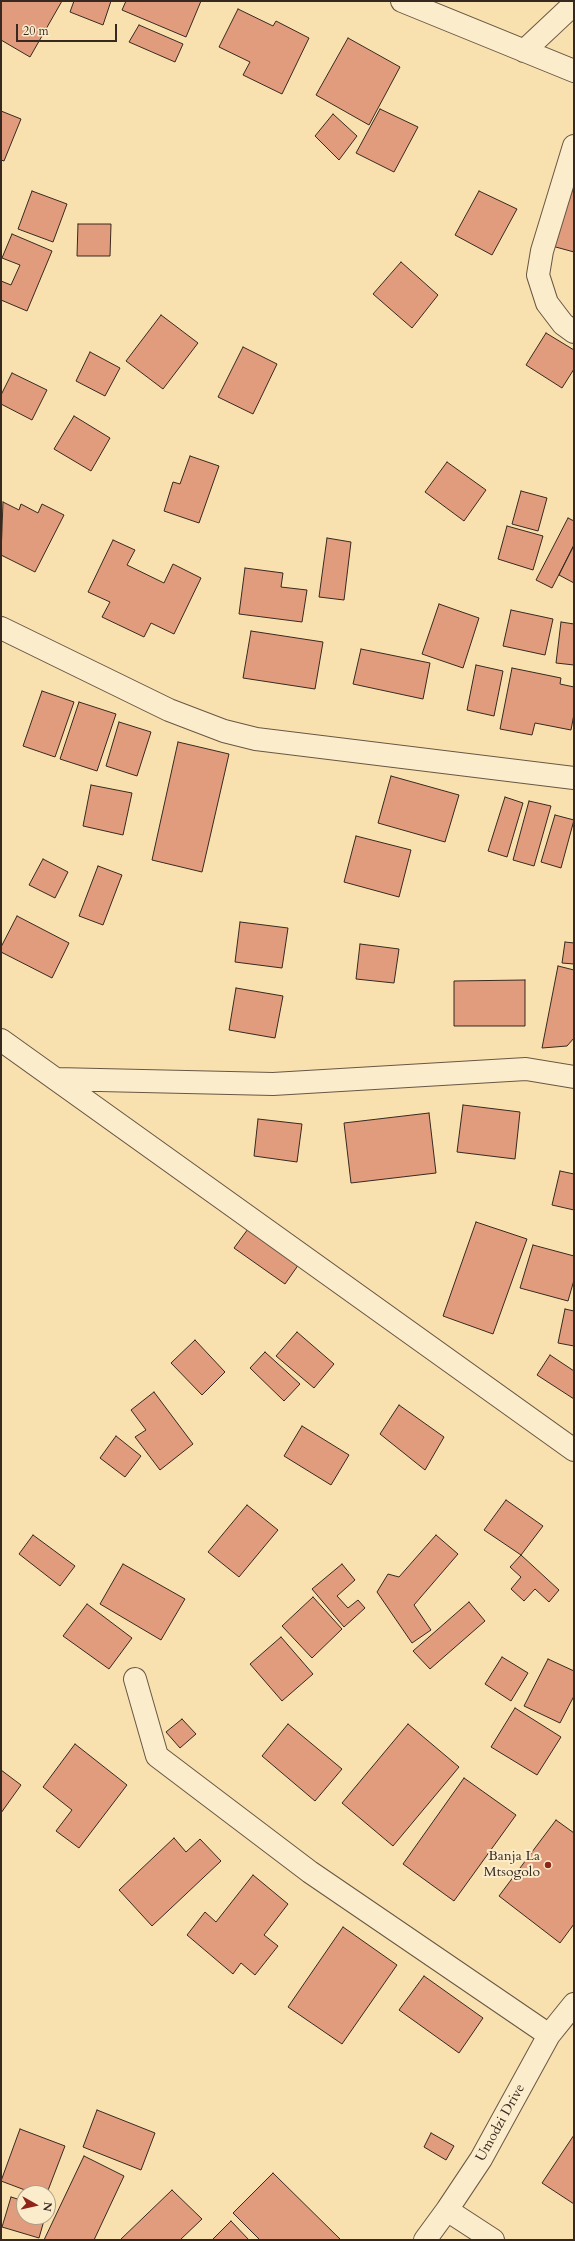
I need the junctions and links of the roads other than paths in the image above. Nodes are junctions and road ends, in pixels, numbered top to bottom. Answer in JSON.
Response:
{"nodes":[{"id":1,"x":402,"y":1,"type":"edge"},
{"id":2,"x":574,"y":4,"type":"edge"},
{"id":3,"x":524,"y":50,"type":"junction"},
{"id":4,"x":574,"y":71,"type":"edge"},
{"id":5,"x":574,"y":146,"type":"edge"},
{"id":6,"x":574,"y":332,"type":"edge"},
{"id":7,"x":1,"y":628,"type":"edge"},
{"id":8,"x":574,"y":778,"type":"edge"},
{"id":9,"x":1,"y":1040,"type":"edge"},
{"id":10,"x":574,"y":1077,"type":"edge"},
{"id":11,"x":56,"y":1079,"type":"junction"},
{"id":12,"x":574,"y":1450,"type":"edge"},
{"id":13,"x":135,"y":1680,"type":"dead end"},
{"id":14,"x":574,"y":2004,"type":"edge"},
{"id":15,"x":549,"y":2035,"type":"junction"},
{"id":16,"x":447,"y":2210,"type":"junction"},
{"id":17,"x":425,"y":2240,"type":"edge"},
{"id":18,"x":493,"y":2240,"type":"edge"}],
"edges":[{"from":1,"to":3,"type":"street"},
{"from":2,"to":3,"type":"street"},
{"from":3,"to":4,"type":"street"},
{"from":5,"to":6,"type":"street"},
{"from":7,"to":8,"type":"street"},
{"from":9,"to":11,"type":"street"},
{"from":10,"to":11,"type":"street"},
{"from":11,"to":12,"type":"street"},
{"from":13,"to":15,"type":"street"},
{"from":14,"to":15,"type":"street","name":"Umodzi Drive"},
{"from":15,"to":16,"type":"street","name":"Umodzi Drive"},
{"from":16,"to":17,"type":"street","name":"Umodzi Drive"},
{"from":16,"to":18,"type":"street"}]}
